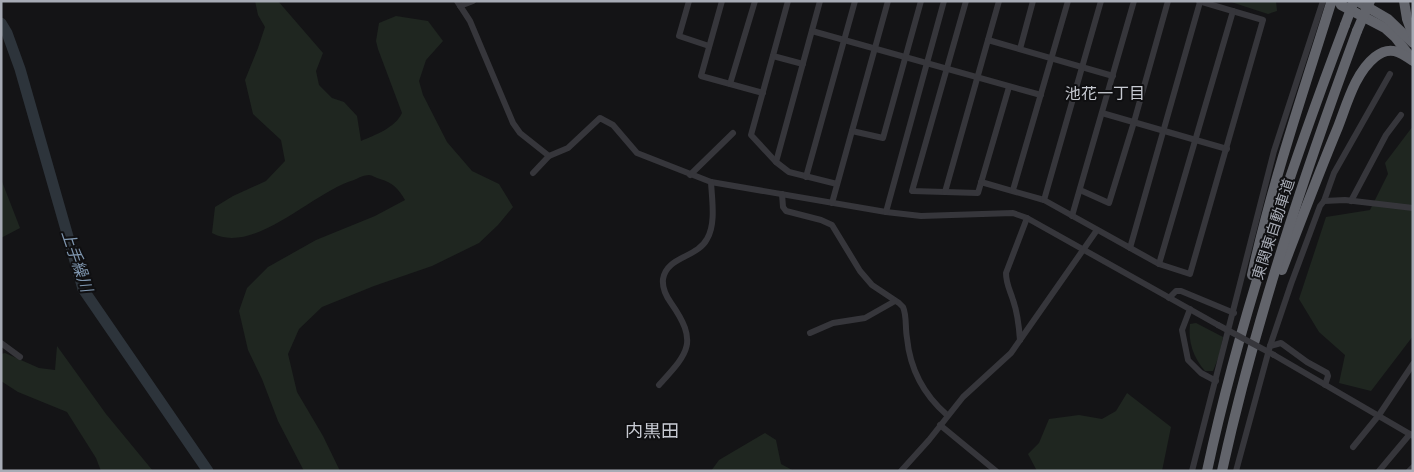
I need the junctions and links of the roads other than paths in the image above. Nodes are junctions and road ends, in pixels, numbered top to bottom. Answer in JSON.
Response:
{"nodes":[{"id":1,"x":473,"y":1,"type":"edge"},
{"id":2,"x":688,"y":1,"type":"edge"},
{"id":3,"x":722,"y":1,"type":"edge"},
{"id":4,"x":755,"y":1,"type":"edge"},
{"id":5,"x":820,"y":1,"type":"edge"},
{"id":6,"x":854,"y":1,"type":"edge"},
{"id":7,"x":888,"y":1,"type":"edge"},
{"id":8,"x":921,"y":1,"type":"edge"},
{"id":9,"x":944,"y":1,"type":"edge"},
{"id":10,"x":966,"y":1,"type":"edge"},
{"id":11,"x":1000,"y":1,"type":"edge"},
{"id":12,"x":1034,"y":1,"type":"edge"},
{"id":13,"x":1068,"y":1,"type":"edge"},
{"id":14,"x":1101,"y":1,"type":"edge"},
{"id":15,"x":1134,"y":1,"type":"edge"},
{"id":16,"x":1168,"y":1,"type":"edge"},
{"id":17,"x":1200,"y":1,"type":"edge"},
{"id":18,"x":1323,"y":1,"type":"edge"},
{"id":19,"x":1333,"y":1,"type":"edge"},
{"id":20,"x":1339,"y":1,"type":"edge"},
{"id":21,"x":1356,"y":1,"type":"edge"},
{"id":22,"x":1370,"y":1,"type":"edge"},
{"id":23,"x":1404,"y":1,"type":"edge"},
{"id":24,"x":786,"y":2,"type":"edge"},
{"id":25,"x":458,"y":3,"type":"edge"},
{"id":26,"x":1233,"y":11,"type":"junction"},
{"id":27,"x":812,"y":31,"type":"junction"},
{"id":28,"x":1413,"y":35,"type":"edge"},
{"id":29,"x":844,"y":40,"type":"junction"},
{"id":30,"x":988,"y":40,"type":"junction"},
{"id":31,"x":1413,"y":43,"type":"edge"},
{"id":32,"x":709,"y":46,"type":"junction"},
{"id":33,"x":875,"y":49,"type":"junction"},
{"id":34,"x":1020,"y":49,"type":"junction"},
{"id":35,"x":773,"y":56,"type":"junction"},
{"id":36,"x":906,"y":58,"type":"junction"},
{"id":37,"x":1051,"y":58,"type":"junction"},
{"id":38,"x":1413,"y":60,"type":"edge"},
{"id":39,"x":803,"y":64,"type":"junction"},
{"id":40,"x":927,"y":64,"type":"junction"},
{"id":41,"x":1082,"y":67,"type":"junction"},
{"id":42,"x":946,"y":69,"type":"junction"},
{"id":43,"x":1390,"y":74,"type":"dead end"},
{"id":44,"x":1113,"y":76,"type":"junction"},
{"id":45,"x":978,"y":78,"type":"junction"},
{"id":46,"x":730,"y":84,"type":"junction"},
{"id":47,"x":1009,"y":87,"type":"junction"},
{"id":48,"x":763,"y":93,"type":"junction"},
{"id":49,"x":1040,"y":96,"type":"junction"},
{"id":50,"x":1102,"y":113,"type":"junction"},
{"id":51,"x":1401,"y":115,"type":"dead end"},
{"id":52,"x":1134,"y":122,"type":"junction"},
{"id":53,"x":852,"y":131,"type":"junction"},
{"id":54,"x":1165,"y":131,"type":"junction"},
{"id":55,"x":733,"y":133,"type":"dead end"},
{"id":56,"x":1196,"y":140,"type":"junction"},
{"id":57,"x":1227,"y":149,"type":"junction"},
{"id":58,"x":549,"y":156,"type":"junction"},
{"id":59,"x":776,"y":162,"type":"junction"},
{"id":60,"x":533,"y":173,"type":"dead end"},
{"id":61,"x":690,"y":175,"type":"junction"},
{"id":62,"x":806,"y":177,"type":"junction"},
{"id":63,"x":711,"y":182,"type":"junction"},
{"id":64,"x":981,"y":182,"type":"junction"},
{"id":65,"x":837,"y":184,"type":"junction"},
{"id":66,"x":1013,"y":190,"type":"junction"},
{"id":67,"x":1080,"y":190,"type":"junction"},
{"id":68,"x":945,"y":192,"type":"junction"},
{"id":69,"x":782,"y":194,"type":"junction"},
{"id":70,"x":1044,"y":200,"type":"junction"},
{"id":71,"x":1324,"y":201,"type":"junction"},
{"id":72,"x":1351,"y":201,"type":"junction"},
{"id":73,"x":832,"y":203,"type":"junction"},
{"id":74,"x":1413,"y":208,"type":"edge"},
{"id":75,"x":886,"y":212,"type":"junction"},
{"id":76,"x":1072,"y":216,"type":"junction"},
{"id":77,"x":1027,"y":218,"type":"junction"},
{"id":78,"x":1097,"y":230,"type":"junction"},
{"id":79,"x":1130,"y":248,"type":"junction"},
{"id":80,"x":1084,"y":250,"type":"junction"},
{"id":81,"x":1159,"y":264,"type":"junction"},
{"id":82,"x":1169,"y":298,"type":"junction"},
{"id":83,"x":895,"y":300,"type":"junction"},
{"id":84,"x":1190,"y":309,"type":"junction"},
{"id":85,"x":1234,"y":313,"type":"junction"},
{"id":86,"x":810,"y":332,"type":"dead end"},
{"id":87,"x":1020,"y":341,"type":"junction"},
{"id":88,"x":1,"y":343,"type":"edge"},
{"id":89,"x":1270,"y":346,"type":"junction"},
{"id":90,"x":1252,"y":350,"type":"junction"},
{"id":91,"x":20,"y":357,"type":"dead end"},
{"id":92,"x":1234,"y":360,"type":"junction"},
{"id":93,"x":1413,"y":364,"type":"edge"},
{"id":94,"x":1216,"y":381,"type":"junction"},
{"id":95,"x":659,"y":385,"type":"dead end"},
{"id":96,"x":1325,"y":385,"type":"junction"},
{"id":97,"x":947,"y":415,"type":"junction"},
{"id":98,"x":1379,"y":415,"type":"junction"},
{"id":99,"x":940,"y":426,"type":"junction"},
{"id":100,"x":1411,"y":435,"type":"edge"},
{"id":101,"x":1353,"y":447,"type":"dead end"},
{"id":102,"x":1413,"y":467,"type":"edge"},
{"id":103,"x":901,"y":471,"type":"edge"},
{"id":104,"x":996,"y":471,"type":"edge"},
{"id":105,"x":1192,"y":471,"type":"edge"},
{"id":106,"x":1207,"y":471,"type":"edge"},
{"id":107,"x":1222,"y":471,"type":"edge"},
{"id":108,"x":1236,"y":471,"type":"edge"},
{"id":109,"x":1378,"y":471,"type":"edge"},
{"id":110,"x":1409,"y":471,"type":"edge"}],
"edges":[{"from":1,"to":25,"type":"street"},
{"from":2,"to":32,"type":"street"},
{"from":3,"to":32,"type":"street"},
{"from":4,"to":46,"type":"street"},
{"from":5,"to":27,"type":"street"},
{"from":6,"to":29,"type":"street"},
{"from":7,"to":33,"type":"street"},
{"from":8,"to":36,"type":"street"},
{"from":9,"to":40,"type":"street"},
{"from":10,"to":42,"type":"street"},
{"from":11,"to":30,"type":"street"},
{"from":12,"to":34,"type":"street"},
{"from":13,"to":37,"type":"street"},
{"from":14,"to":41,"type":"street"},
{"from":15,"to":44,"type":"street"},
{"from":16,"to":52,"type":"street"},
{"from":17,"to":26,"type":"street"},
{"from":17,"to":54,"type":"street"},
{"from":18,"to":85,"type":"street"},
{"from":19,"to":92,"type":"highway"},
{"from":20,"to":38,"type":"highway"},
{"from":21,"to":31,"type":"highway"},
{"from":21,"to":92,"type":"highway","name":"東関東自動車道","bridge":true},
{"from":22,"to":90,"type":"highway","name":"東関東自動車道","bridge":true},
{"from":23,"to":28,"type":"highway"},
{"from":24,"to":35,"type":"street"},
{"from":25,"to":58,"type":"street"},
{"from":26,"to":56,"type":"street"},
{"from":26,"to":57,"type":"street"},
{"from":27,"to":29,"type":"street"},
{"from":27,"to":39,"type":"street"},
{"from":29,"to":33,"type":"street"},
{"from":29,"to":62,"type":"street"},
{"from":30,"to":34,"type":"street"},
{"from":30,"to":45,"type":"street"},
{"from":32,"to":46,"type":"street"},
{"from":33,"to":36,"type":"street"},
{"from":33,"to":53,"type":"street"},
{"from":34,"to":37,"type":"street"},
{"from":35,"to":39,"type":"street"},
{"from":35,"to":48,"type":"street"},
{"from":36,"to":40,"type":"street"},
{"from":36,"to":53,"type":"street"},
{"from":37,"to":41,"type":"street"},
{"from":37,"to":49,"type":"street"},
{"from":38,"to":90,"type":"highway"},
{"from":39,"to":59,"type":"street"},
{"from":40,"to":42,"type":"street"},
{"from":40,"to":75,"type":"street"},
{"from":41,"to":44,"type":"street"},
{"from":41,"to":70,"type":"street"},
{"from":42,"to":45,"type":"street"},
{"from":42,"to":68,"type":"street"},
{"from":43,"to":71,"type":"street"},
{"from":44,"to":50,"type":"street"},
{"from":45,"to":47,"type":"street"},
{"from":45,"to":68,"type":"street"},
{"from":46,"to":48,"type":"street"},
{"from":47,"to":49,"type":"street"},
{"from":47,"to":64,"type":"street"},
{"from":48,"to":59,"type":"street"},
{"from":49,"to":66,"type":"street"},
{"from":50,"to":52,"type":"street"},
{"from":50,"to":67,"type":"street"},
{"from":51,"to":72,"type":"street"},
{"from":52,"to":54,"type":"street"},
{"from":52,"to":67,"type":"street"},
{"from":53,"to":65,"type":"street"},
{"from":54,"to":56,"type":"street"},
{"from":54,"to":79,"type":"street"},
{"from":55,"to":61,"type":"street"},
{"from":56,"to":57,"type":"street"},
{"from":56,"to":81,"type":"street"},
{"from":57,"to":81,"type":"street"},
{"from":58,"to":60,"type":"street"},
{"from":58,"to":61,"type":"street"},
{"from":59,"to":62,"type":"street"},
{"from":61,"to":63,"type":"street"},
{"from":62,"to":65,"type":"street"},
{"from":63,"to":69,"type":"street"},
{"from":63,"to":95,"type":"street"},
{"from":64,"to":66,"type":"street"},
{"from":64,"to":68,"type":"street"},
{"from":65,"to":73,"type":"street"},
{"from":66,"to":70,"type":"street"},
{"from":67,"to":76,"type":"street"},
{"from":69,"to":73,"type":"street"},
{"from":69,"to":83,"type":"street"},
{"from":70,"to":76,"type":"street"},
{"from":71,"to":72,"type":"street"},
{"from":71,"to":89,"type":"street"},
{"from":72,"to":74,"type":"street"},
{"from":73,"to":75,"type":"street"},
{"from":75,"to":77,"type":"street"},
{"from":76,"to":78,"type":"street"},
{"from":77,"to":80,"type":"street"},
{"from":77,"to":87,"type":"street"},
{"from":78,"to":79,"type":"street"},
{"from":78,"to":80,"type":"street"},
{"from":79,"to":81,"type":"street"},
{"from":80,"to":82,"type":"street"},
{"from":80,"to":87,"type":"street"},
{"from":82,"to":84,"type":"street"},
{"from":82,"to":85,"type":"street"},
{"from":83,"to":86,"type":"street"},
{"from":83,"to":97,"type":"street"},
{"from":84,"to":94,"type":"street"},
{"from":84,"to":96,"type":"street","bridge":true},
{"from":85,"to":94,"type":"street"},
{"from":87,"to":97,"type":"street"},
{"from":88,"to":91,"type":"street"},
{"from":89,"to":96,"type":"street"},
{"from":89,"to":108,"type":"street"},
{"from":90,"to":107,"type":"highway","name":"東関東自動車道"},
{"from":92,"to":106,"type":"highway","name":"東関東自動車道"},
{"from":93,"to":98,"type":"street"},
{"from":94,"to":105,"type":"street"},
{"from":96,"to":98,"type":"street"},
{"from":97,"to":99,"type":"street"},
{"from":98,"to":100,"type":"street"},
{"from":98,"to":101,"type":"street"},
{"from":99,"to":103,"type":"street"},
{"from":99,"to":104,"type":"street"},
{"from":100,"to":109,"type":"street"},
{"from":102,"to":110,"type":"street"}]}
